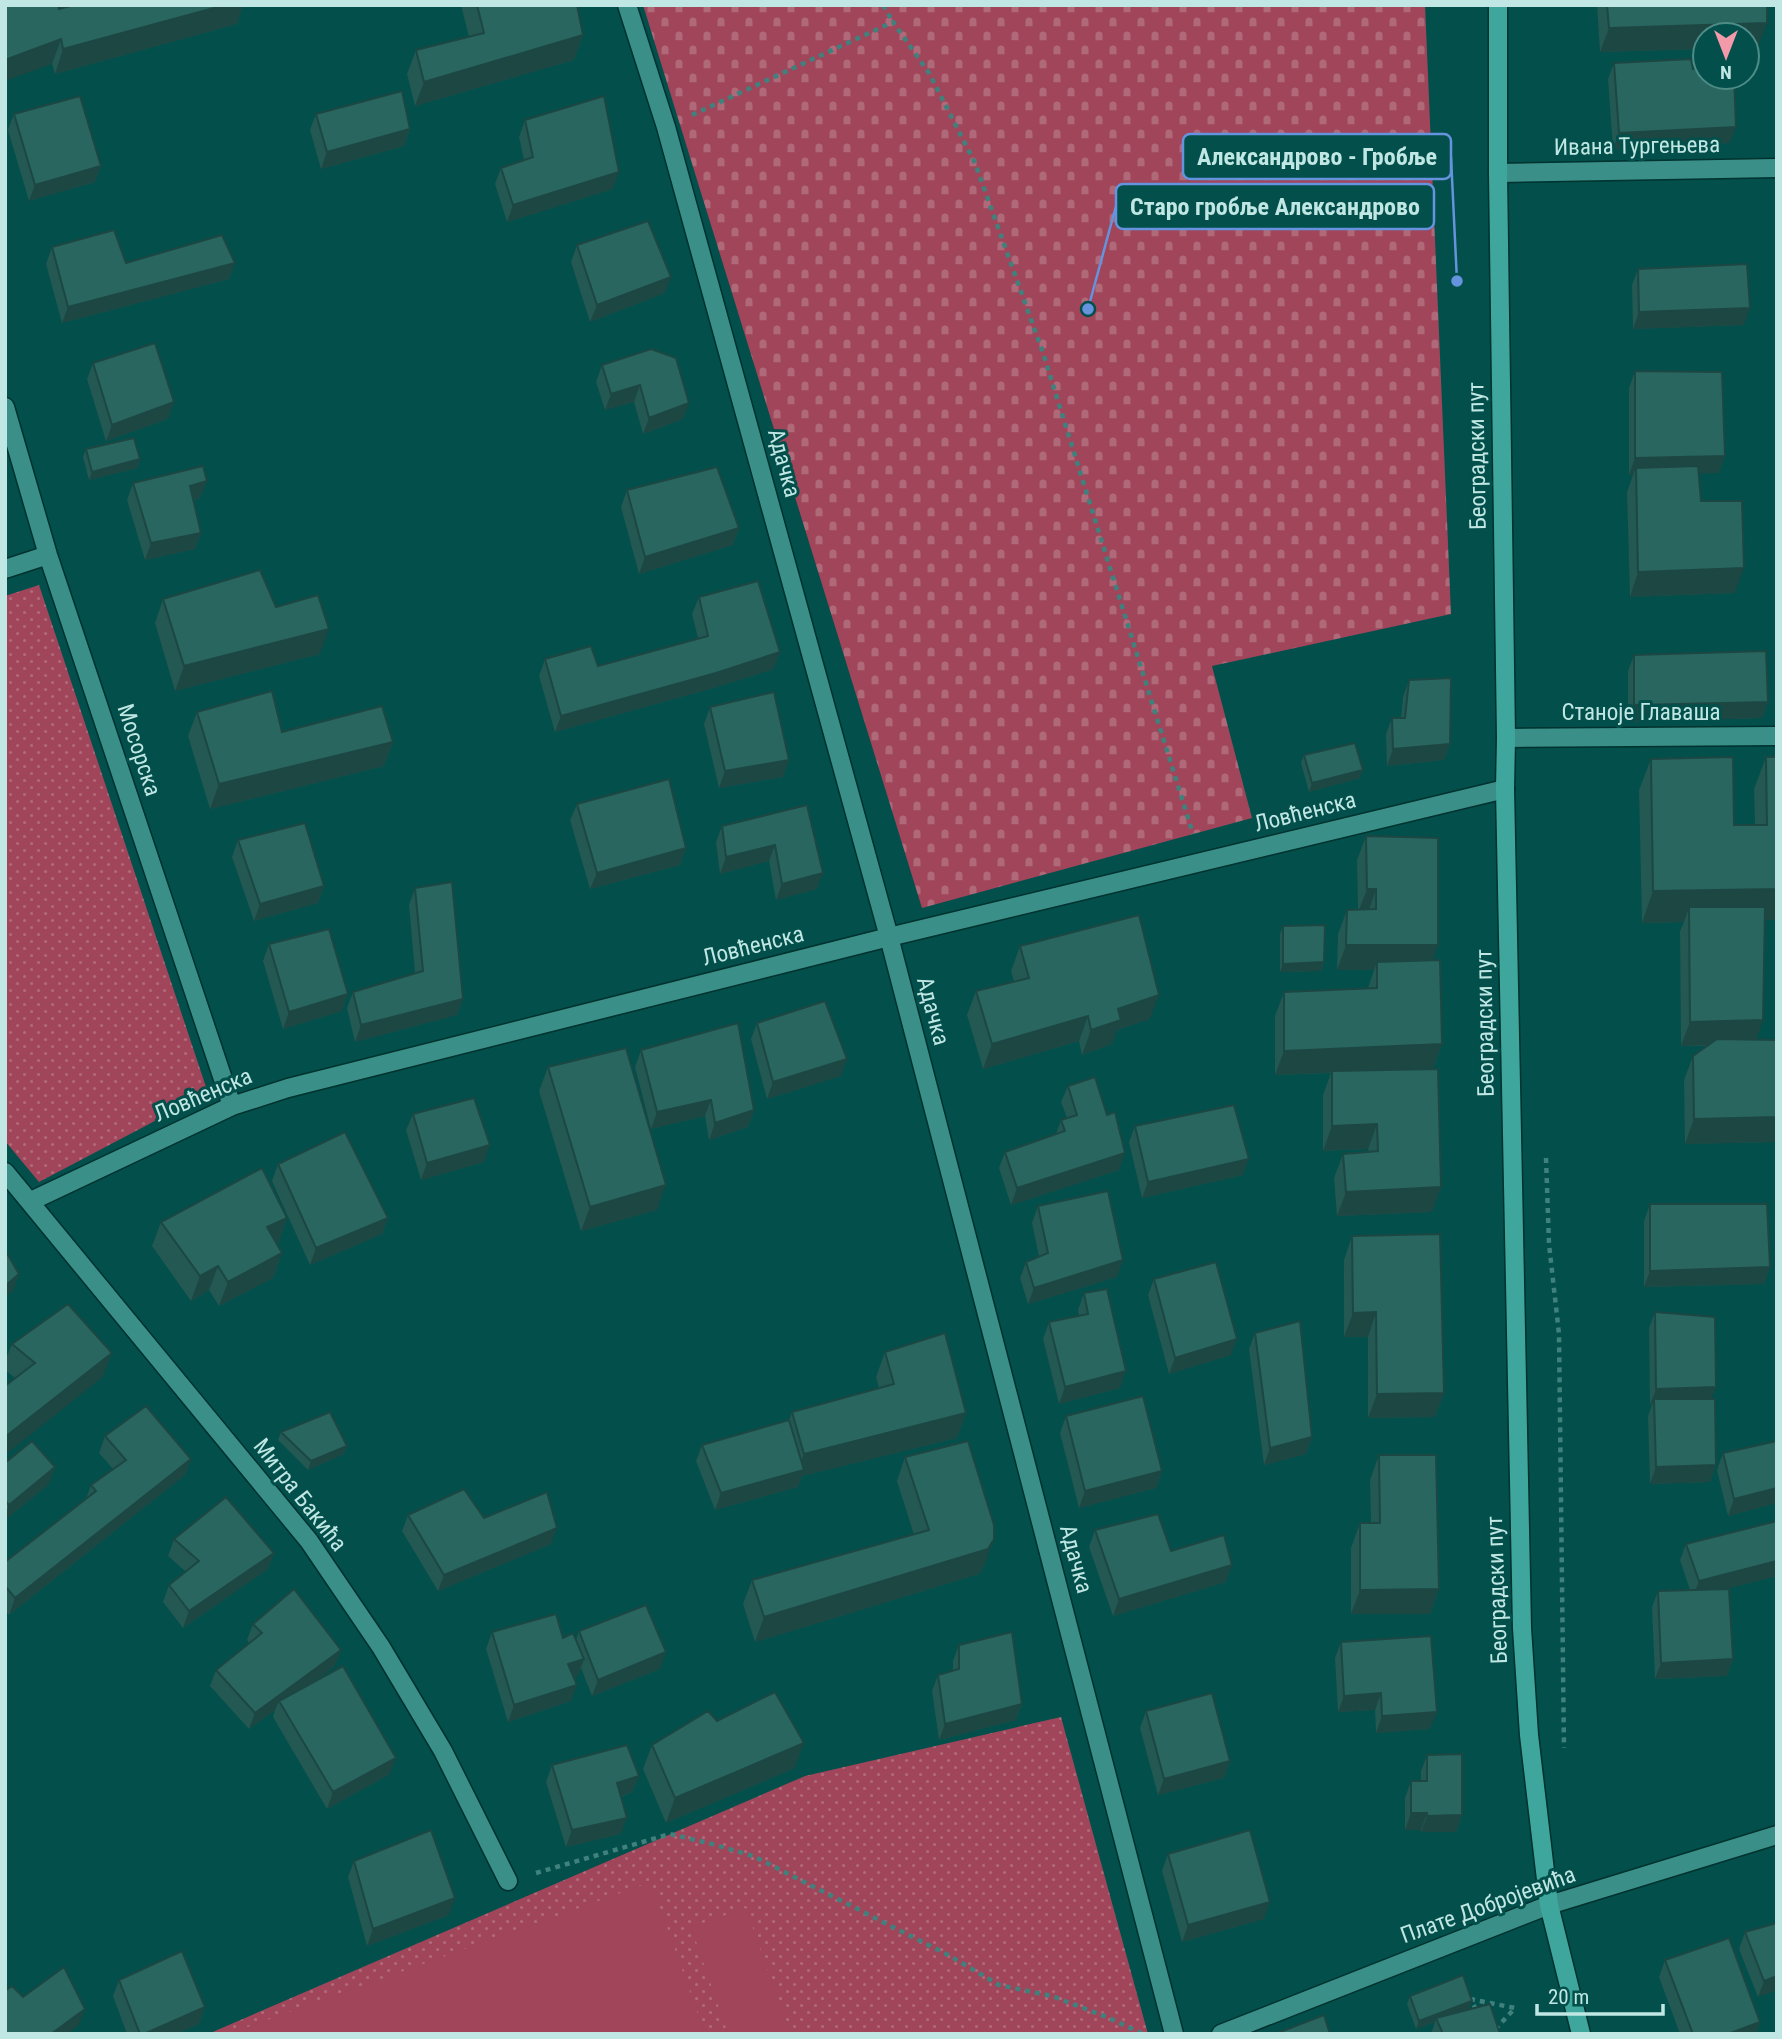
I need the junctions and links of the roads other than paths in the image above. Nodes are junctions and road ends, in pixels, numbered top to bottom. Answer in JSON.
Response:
{"nodes":[{"id":1,"x":626,"y":5,"type":"edge"},
{"id":2,"x":1498,"y":5,"type":"edge"},
{"id":3,"x":1777,"y":168,"type":"edge"},
{"id":4,"x":1498,"y":173,"type":"junction"},
{"id":5,"x":5,"y":407,"type":"edge"},
{"id":6,"x":48,"y":555,"type":"junction"},
{"id":7,"x":5,"y":569,"type":"edge"},
{"id":8,"x":1777,"y":736,"type":"edge"},
{"id":9,"x":1506,"y":738,"type":"junction"},
{"id":10,"x":1505,"y":789,"type":"junction"},
{"id":11,"x":889,"y":937,"type":"junction"},
{"id":12,"x":232,"y":1106,"type":"junction"},
{"id":13,"x":5,"y":1171,"type":"edge"},
{"id":14,"x":31,"y":1200,"type":"junction"},
{"id":15,"x":1777,"y":1835,"type":"edge"},
{"id":16,"x":508,"y":1881,"type":"road end"},
{"id":17,"x":1549,"y":1905,"type":"junction"},
{"id":18,"x":1174,"y":2034,"type":"edge"},
{"id":19,"x":1221,"y":2034,"type":"edge"},
{"id":20,"x":1581,"y":2034,"type":"edge"}],
"edges":[{"from":1,"to":11,"type":"street","name":"Адачка"},
{"from":2,"to":4,"type":"main road","name":"Београдски пут"},
{"from":3,"to":4,"type":"street","name":"Ивана Тургењева"},
{"from":4,"to":9,"type":"main road","name":"Београдски пут"},
{"from":5,"to":6,"type":"street","name":"Мосорска"},
{"from":6,"to":7,"type":"street"},
{"from":6,"to":12,"type":"street","name":"Мосорска"},
{"from":8,"to":9,"type":"street","name":"Станоје Главаша"},
{"from":9,"to":10,"type":"main road","name":"Београдски пут"},
{"from":10,"to":11,"type":"street","name":"Ловћенска"},
{"from":10,"to":17,"type":"main road","name":"Београдски пут"},
{"from":11,"to":12,"type":"street","name":"Ловћенска"},
{"from":11,"to":18,"type":"street","name":"Адачка"},
{"from":12,"to":14,"type":"street","name":"Ловћенска"},
{"from":13,"to":14,"type":"street","name":"Митра Бакића"},
{"from":14,"to":16,"type":"street","name":"Митра Бакића"},
{"from":15,"to":17,"type":"street","name":"Плате Добројевића"},
{"from":17,"to":19,"type":"street","name":"Плате Добројевића"},
{"from":17,"to":20,"type":"main road","name":"Београдски пут"}]}
